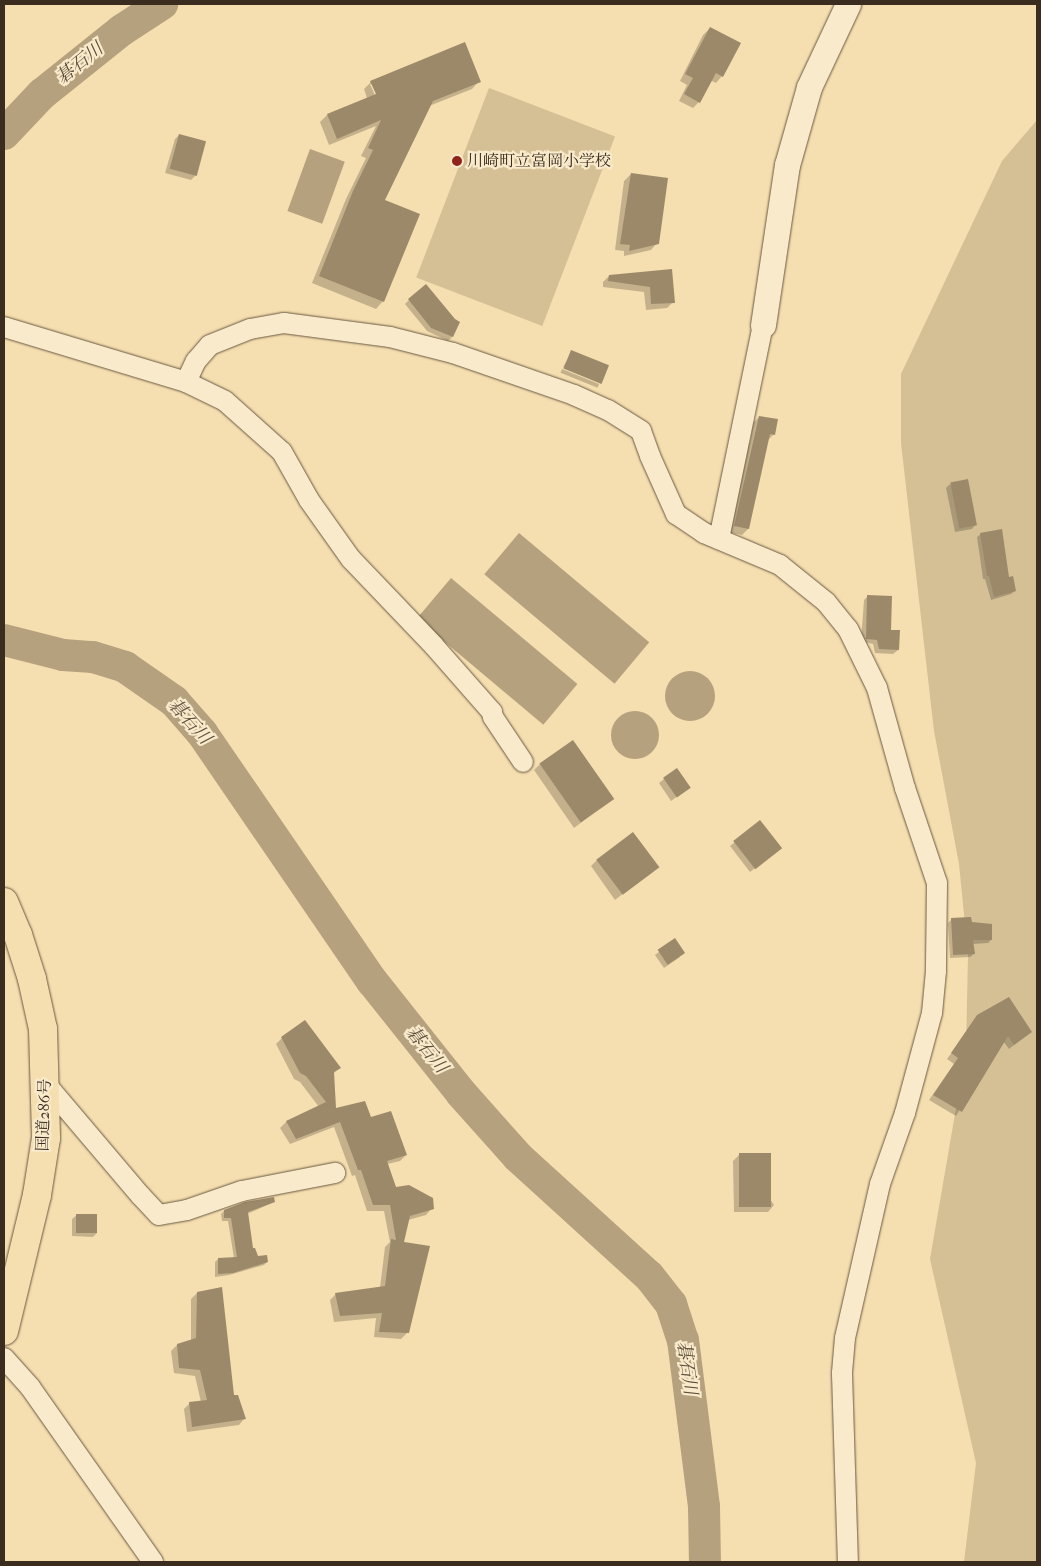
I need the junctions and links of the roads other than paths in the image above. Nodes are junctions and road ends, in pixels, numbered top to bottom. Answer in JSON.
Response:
{"nodes":[{"id":1,"x":848,"y":4,"type":"edge"},
{"id":2,"x":763,"y":325,"type":"joint"},
{"id":3,"x":4,"y":327,"type":"edge"},
{"id":4,"x":186,"y":382,"type":"junction"},
{"id":5,"x":719,"y":539,"type":"junction"},
{"id":6,"x":522,"y":762,"type":"dead end"},
{"id":7,"x":4,"y":902,"type":"edge"},
{"id":8,"x":45,"y":1082,"type":"junction"},
{"id":9,"x":335,"y":1174,"type":"dead end"},
{"id":10,"x":4,"y":1331,"type":"edge"},
{"id":11,"x":4,"y":1358,"type":"edge"},
{"id":12,"x":153,"y":1562,"type":"edge"},
{"id":13,"x":848,"y":1562,"type":"edge"}],
"edges":[{"from":1,"to":2,"type":"street"},
{"from":2,"to":5,"type":"street"},
{"from":3,"to":4,"type":"street"},
{"from":4,"to":5,"type":"street"},
{"from":4,"to":6,"type":"street"},
{"from":5,"to":13,"type":"street"},
{"from":7,"to":8,"type":"highway","name":"国道286号"},
{"from":8,"to":9,"type":"street"},
{"from":8,"to":10,"type":"highway","name":"国道286号"},
{"from":11,"to":12,"type":"street"}]}
